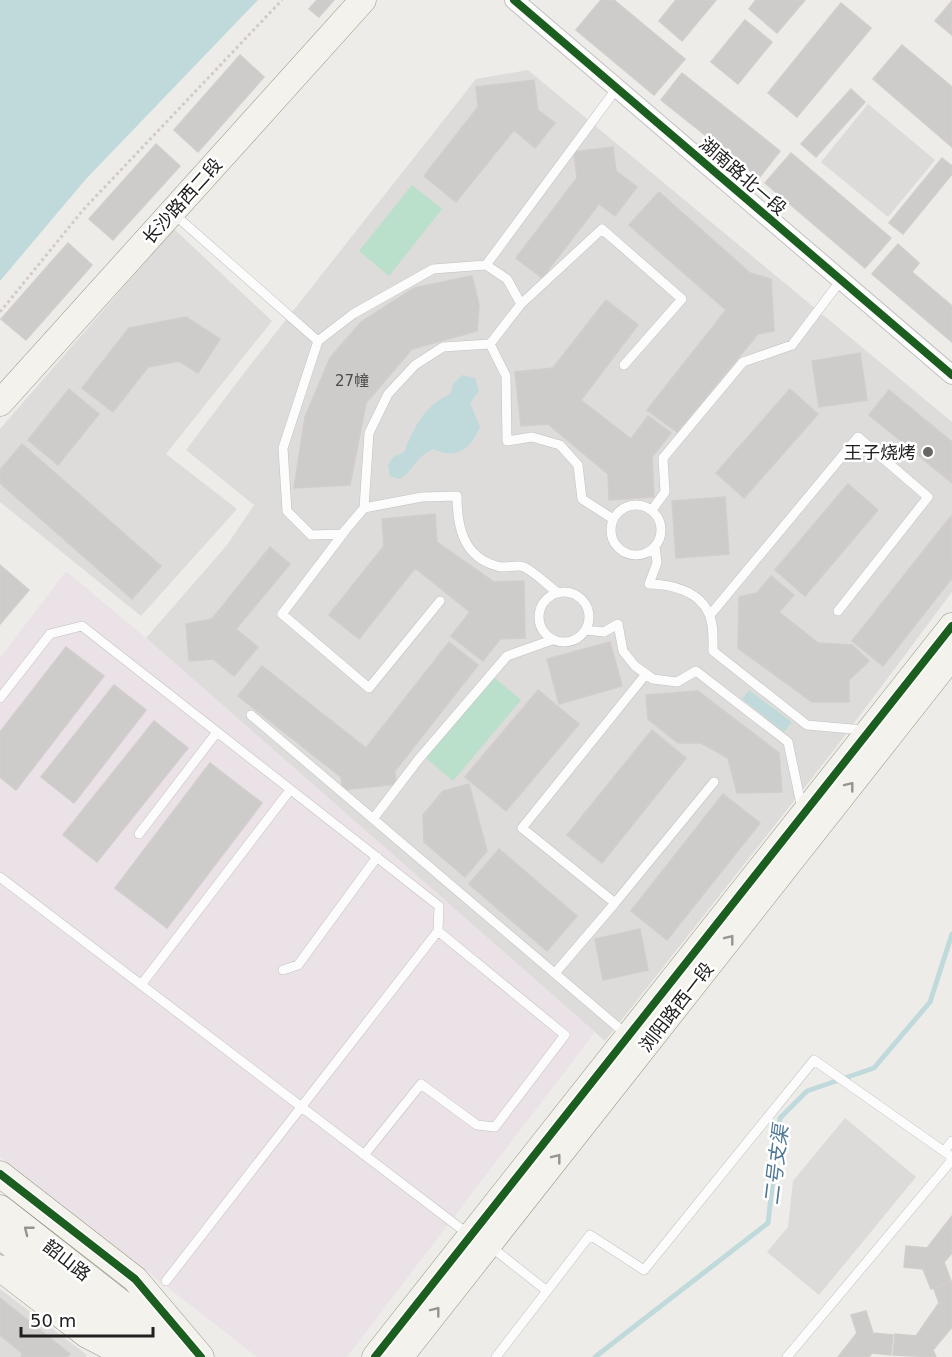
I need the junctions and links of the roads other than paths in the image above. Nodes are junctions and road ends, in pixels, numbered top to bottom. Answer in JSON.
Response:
{"nodes":[{"id":1,"x":363,"y":0,"type":"edge"},
{"id":2,"x":514,"y":0,"type":"edge"},
{"id":3,"x":617,"y":88,"type":"junction"},
{"id":4,"x":172,"y":212,"type":"junction"},
{"id":5,"x":486,"y":265,"type":"junction"},
{"id":6,"x":841,"y":280,"type":"junction"},
{"id":7,"x":521,"y":304,"type":"junction"},
{"id":8,"x":318,"y":341,"type":"junction"},
{"id":9,"x":490,"y":344,"type":"junction"},
{"id":10,"x":624,"y":365,"type":"dead end"},
{"id":11,"x":952,"y":375,"type":"edge"},
{"id":12,"x":0,"y":403,"type":"edge"},
{"id":13,"x":364,"y":508,"type":"junction"},
{"id":14,"x":652,"y":510,"type":"junction"},
{"id":15,"x":613,"y":519,"type":"junction"},
{"id":16,"x":342,"y":534,"type":"junction"},
{"id":17,"x":655,"y":546,"type":"junction"},
{"id":18,"x":558,"y":593,"type":"junction"},
{"id":19,"x":440,"y":601,"type":"dead end"},
{"id":20,"x":838,"y":611,"type":"dead end"},
{"id":21,"x":710,"y":615,"type":"junction"},
{"id":22,"x":952,"y":626,"type":"edge"},
{"id":23,"x":586,"y":630,"type":"junction"},
{"id":24,"x":552,"y":640,"type":"junction"},
{"id":25,"x":952,"y":656,"type":"edge"},
{"id":26,"x":646,"y":674,"type":"junction"},
{"id":27,"x":0,"y":698,"type":"edge"},
{"id":28,"x":251,"y":715,"type":"dead end"},
{"id":29,"x":869,"y":731,"type":"junction"},
{"id":30,"x":217,"y":732,"type":"junction"},
{"id":31,"x":714,"y":782,"type":"dead end"},
{"id":32,"x":290,"y":790,"type":"junction"},
{"id":33,"x":803,"y":814,"type":"junction"},
{"id":34,"x":373,"y":819,"type":"junction"},
{"id":35,"x":139,"y":834,"type":"dead end"},
{"id":36,"x":377,"y":857,"type":"junction"},
{"id":37,"x":0,"y":877,"type":"edge"},
{"id":38,"x":615,"y":903,"type":"junction"},
{"id":39,"x":438,"y":931,"type":"junction"},
{"id":40,"x":283,"y":969,"type":"dead end"},
{"id":41,"x":556,"y":972,"type":"junction"},
{"id":42,"x":141,"y":985,"type":"junction"},
{"id":43,"x":628,"y":1035,"type":"junction"},
{"id":44,"x":302,"y":1107,"type":"junction"},
{"id":45,"x":952,"y":1141,"type":"edge"},
{"id":46,"x":364,"y":1155,"type":"junction"},
{"id":47,"x":949,"y":1156,"type":"edge"},
{"id":48,"x":0,"y":1174,"type":"edge"},
{"id":49,"x":0,"y":1208,"type":"edge"},
{"id":50,"x":0,"y":1236,"type":"edge"},
{"id":51,"x":479,"y":1240,"type":"junction"},
{"id":52,"x":0,"y":1268,"type":"edge"},
{"id":53,"x":166,"y":1281,"type":"dead end"},
{"id":54,"x":547,"y":1291,"type":"junction"},
{"id":55,"x":130,"y":1357,"type":"edge"},
{"id":56,"x":158,"y":1357,"type":"edge"},
{"id":57,"x":190,"y":1357,"type":"edge"},
{"id":58,"x":201,"y":1357,"type":"edge"},
{"id":59,"x":375,"y":1357,"type":"edge"},
{"id":60,"x":400,"y":1357,"type":"edge"},
{"id":61,"x":496,"y":1357,"type":"edge"},
{"id":62,"x":787,"y":1357,"type":"edge"}],
"edges":[{"from":1,"to":4,"type":"street","name":"长沙路西二段"},
{"from":2,"to":3,"type":"street","name":"湖南路北一段"},
{"from":3,"to":5,"type":"lane"},
{"from":3,"to":6,"type":"street","name":"湖南路北一段"},
{"from":4,"to":8,"type":"lane"},
{"from":4,"to":12,"type":"street","name":"长沙路西二段"},
{"from":5,"to":7,"type":"lane"},
{"from":5,"to":8,"type":"lane"},
{"from":6,"to":11,"type":"street","name":"湖南路北一段"},
{"from":6,"to":14,"type":"lane"},
{"from":7,"to":9,"type":"lane"},
{"from":7,"to":10,"type":"lane"},
{"from":8,"to":16,"type":"lane"},
{"from":9,"to":13,"type":"lane"},
{"from":9,"to":15,"type":"lane"},
{"from":13,"to":16,"type":"lane"},
{"from":13,"to":18,"type":"lane"},
{"from":14,"to":15,"type":"lane"},
{"from":14,"to":17,"type":"lane"},
{"from":15,"to":17,"type":"lane"},
{"from":16,"to":19,"type":"lane"},
{"from":17,"to":21,"type":"lane"},
{"from":18,"to":23,"type":"lane"},
{"from":18,"to":24,"type":"lane"},
{"from":20,"to":21,"type":"lane"},
{"from":21,"to":29,"type":"lane"},
{"from":22,"to":29,"type":"street"},
{"from":23,"to":24,"type":"lane"},
{"from":23,"to":26,"type":"lane"},
{"from":24,"to":34,"type":"lane"},
{"from":51,"to":25,"type":"street","name":"浏阳路西一段","one_way":true},
{"from":26,"to":33,"type":"lane"},
{"from":26,"to":38,"type":"lane"},
{"from":27,"to":30,"type":"lane"},
{"from":28,"to":34,"type":"lane"},
{"from":29,"to":33,"type":"street"},
{"from":30,"to":32,"type":"lane"},
{"from":30,"to":35,"type":"lane"},
{"from":31,"to":38,"type":"lane"},
{"from":32,"to":36,"type":"lane"},
{"from":32,"to":42,"type":"lane"},
{"from":33,"to":43,"type":"street"},
{"from":34,"to":41,"type":"lane"},
{"from":36,"to":39,"type":"lane"},
{"from":36,"to":40,"type":"lane"},
{"from":37,"to":42,"type":"lane"},
{"from":38,"to":41,"type":"lane"},
{"from":39,"to":44,"type":"lane"},
{"from":39,"to":46,"type":"lane"},
{"from":41,"to":43,"type":"lane"},
{"from":42,"to":44,"type":"lane"},
{"from":43,"to":51,"type":"street"},
{"from":44,"to":46,"type":"lane"},
{"from":44,"to":53,"type":"lane"},
{"from":45,"to":47,"type":"lane"},
{"from":46,"to":51,"type":"lane"},
{"from":47,"to":54,"type":"lane"},
{"from":47,"to":62,"type":"lane"},
{"from":48,"to":58,"type":"street"},
{"from":57,"to":49,"type":"street","name":"韶山路","one_way":true},
{"from":50,"to":56,"type":"street","name":"韶山路"},
{"from":51,"to":54,"type":"lane"},
{"from":51,"to":59,"type":"street"},
{"from":60,"to":51,"type":"street","name":"浏阳路西一段","one_way":true},
{"from":52,"to":55,"type":"street"},
{"from":54,"to":61,"type":"lane"}]}
